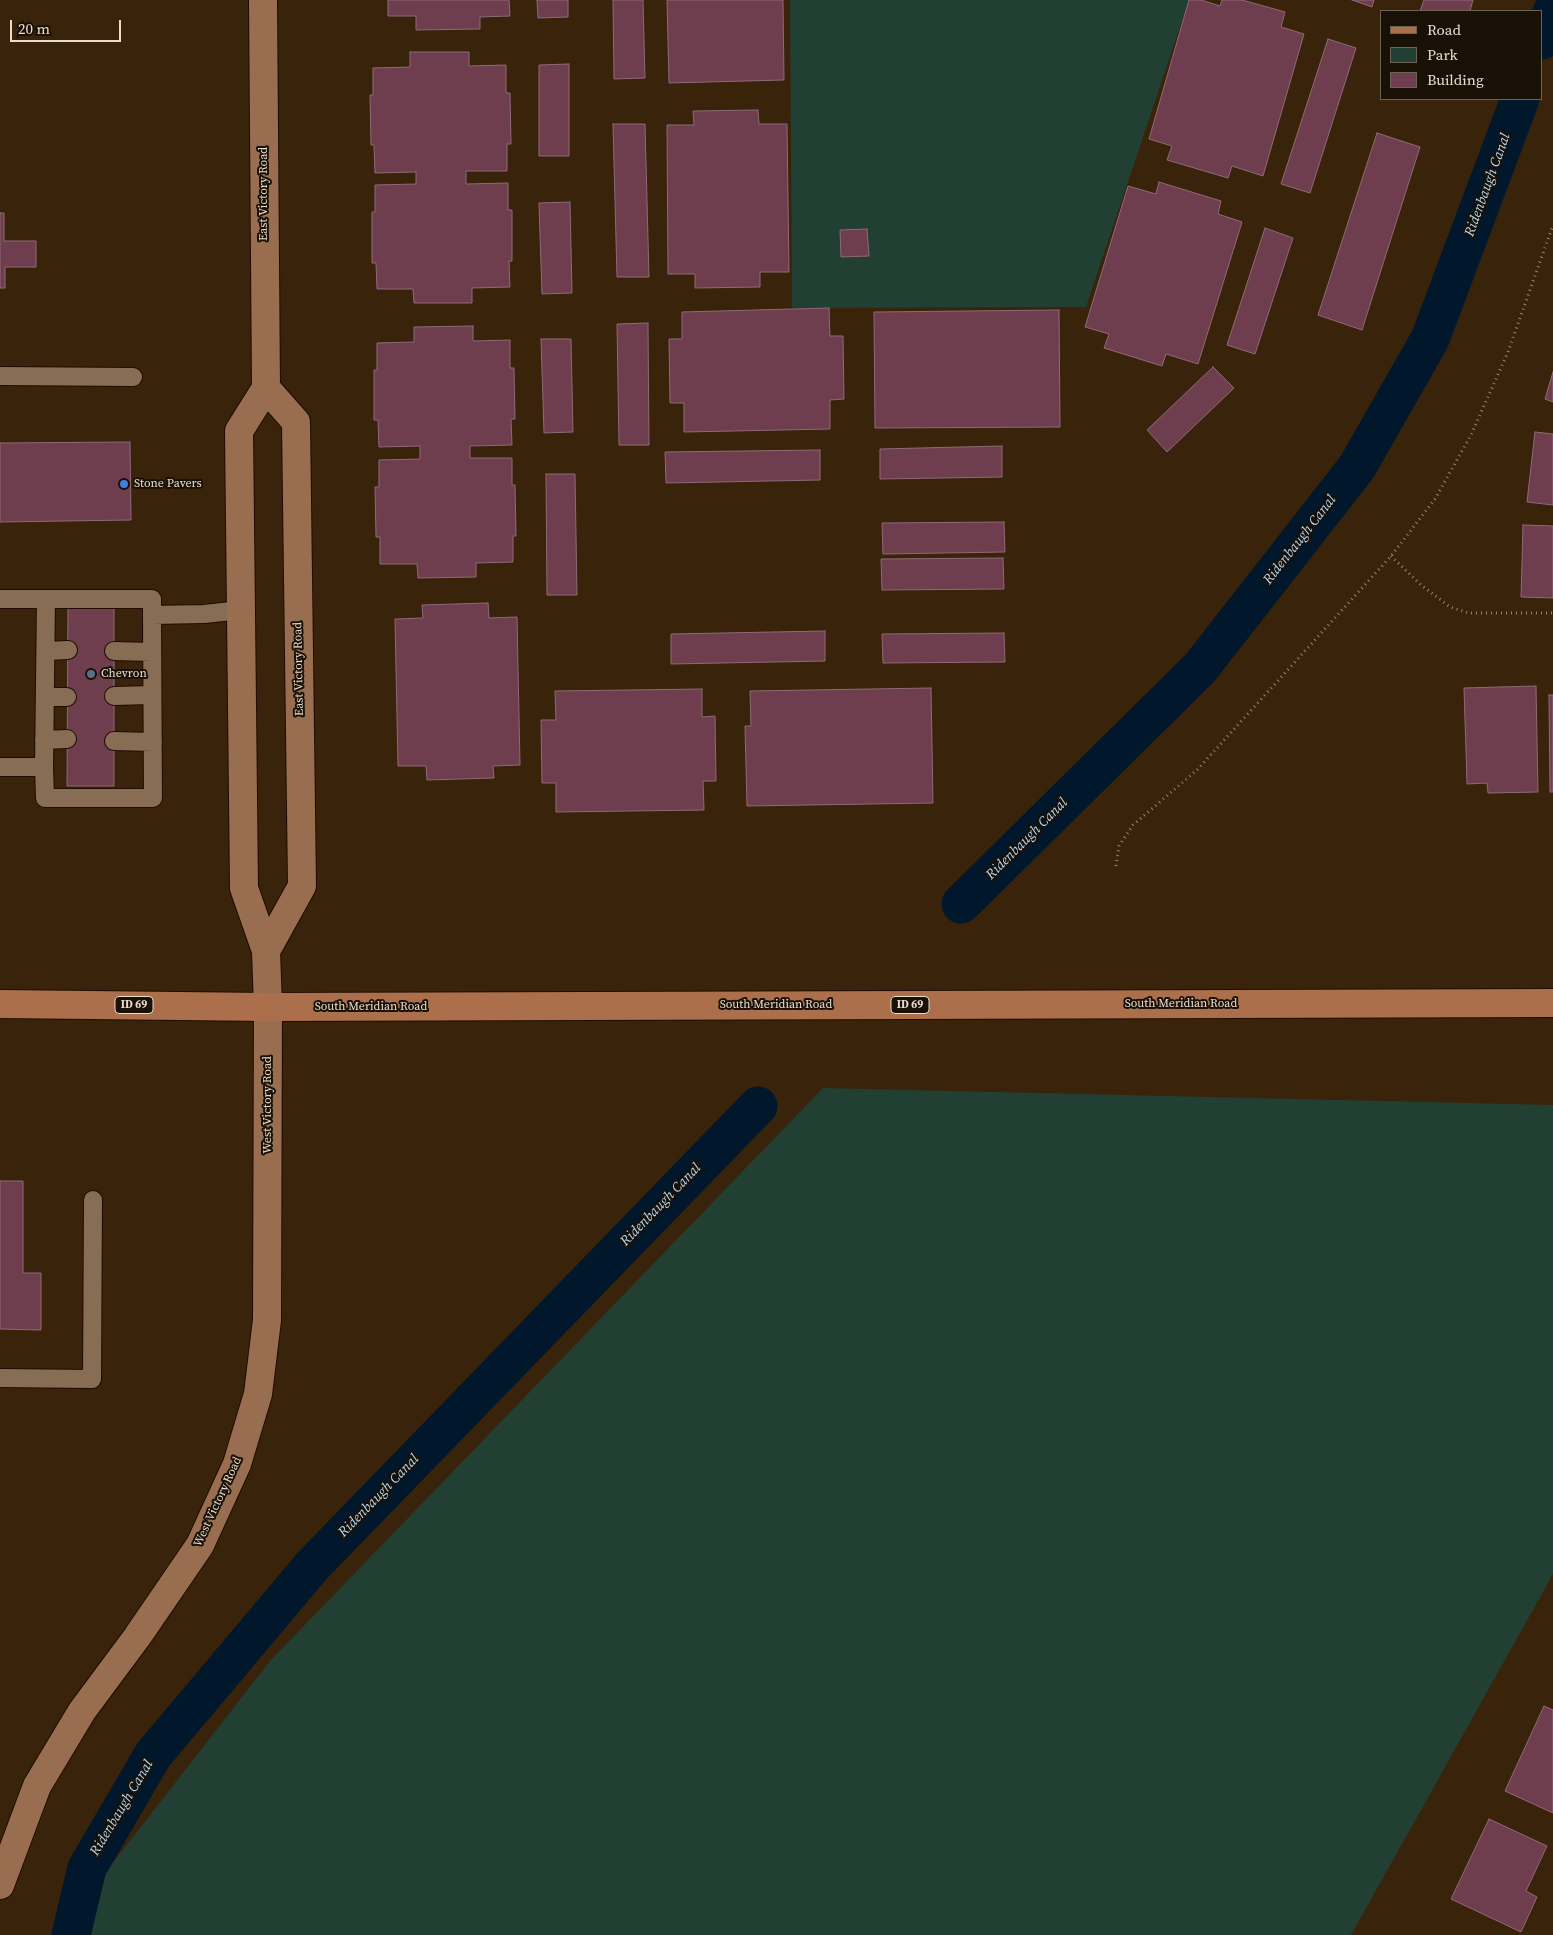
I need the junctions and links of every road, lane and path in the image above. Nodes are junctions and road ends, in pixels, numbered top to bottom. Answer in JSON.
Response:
{"nodes":[{"id":1,"x":263,"y":0,"type":"edge"},
{"id":2,"x":1553,"y":225,"type":"edge"},
{"id":3,"x":0,"y":376,"type":"edge"},
{"id":4,"x":133,"y":377,"type":"dead end"},
{"id":5,"x":266,"y":388,"type":"junction"},
{"id":6,"x":1391,"y":556,"type":"junction"},
{"id":7,"x":0,"y":599,"type":"edge"},
{"id":8,"x":46,"y":599,"type":"junction"},
{"id":9,"x":241,"y":610,"type":"junction"},
{"id":10,"x":1553,"y":613,"type":"edge"},
{"id":11,"x":152,"y":615,"type":"junction"},
{"id":12,"x":68,"y":650,"type":"dead end"},
{"id":13,"x":46,"y":651,"type":"junction"},
{"id":14,"x":114,"y":651,"type":"dead end"},
{"id":15,"x":152,"y":652,"type":"junction"},
{"id":16,"x":152,"y":695,"type":"junction"},
{"id":17,"x":114,"y":696,"type":"dead end"},
{"id":18,"x":45,"y":698,"type":"junction"},
{"id":19,"x":67,"y":698,"type":"dead end"},
{"id":20,"x":67,"y":739,"type":"dead end"},
{"id":21,"x":44,"y":740,"type":"junction"},
{"id":22,"x":114,"y":741,"type":"dead end"},
{"id":23,"x":153,"y":742,"type":"junction"},
{"id":24,"x":0,"y":767,"type":"edge"},
{"id":25,"x":44,"y":767,"type":"junction"},
{"id":26,"x":1116,"y":866,"type":"dead end"},
{"id":27,"x":266,"y":951,"type":"junction"},
{"id":28,"x":1553,"y":1003,"type":"edge"},
{"id":29,"x":0,"y":1004,"type":"edge"},
{"id":30,"x":268,"y":1007,"type":"junction"},
{"id":31,"x":93,"y":1200,"type":"dead end"},
{"id":32,"x":0,"y":1378,"type":"edge"},
{"id":33,"x":0,"y":1884,"type":"edge"}],
"edges":[{"from":1,"to":5,"type":"main road","name":"East Victory Road"},
{"from":2,"to":6,"type":"path"},
{"from":3,"to":4,"type":"lane"},
{"from":5,"to":9,"type":"main road"},
{"from":5,"to":27,"type":"main road","name":"East Victory Road"},
{"from":6,"to":10,"type":"path"},
{"from":6,"to":26,"type":"path"},
{"from":7,"to":8,"type":"lane"},
{"from":8,"to":11,"type":"lane"},
{"from":8,"to":13,"type":"lane"},
{"from":9,"to":11,"type":"lane"},
{"from":9,"to":27,"type":"main road"},
{"from":11,"to":15,"type":"lane"},
{"from":12,"to":13,"type":"lane"},
{"from":13,"to":18,"type":"lane"},
{"from":14,"to":15,"type":"lane"},
{"from":15,"to":16,"type":"lane"},
{"from":16,"to":17,"type":"lane"},
{"from":16,"to":23,"type":"lane"},
{"from":18,"to":19,"type":"lane"},
{"from":18,"to":21,"type":"lane"},
{"from":20,"to":21,"type":"lane"},
{"from":21,"to":25,"type":"lane"},
{"from":22,"to":23,"type":"lane"},
{"from":23,"to":25,"type":"lane"},
{"from":24,"to":25,"type":"lane"},
{"from":27,"to":30,"type":"main road"},
{"from":28,"to":30,"type":"main road","name":"South Meridian Road","number":"ID 69"},
{"from":29,"to":30,"type":"main road","name":"South Meridian Road","number":"ID 69"},
{"from":30,"to":33,"type":"main road","name":"West Victory Road"},
{"from":31,"to":32,"type":"lane"}]}
